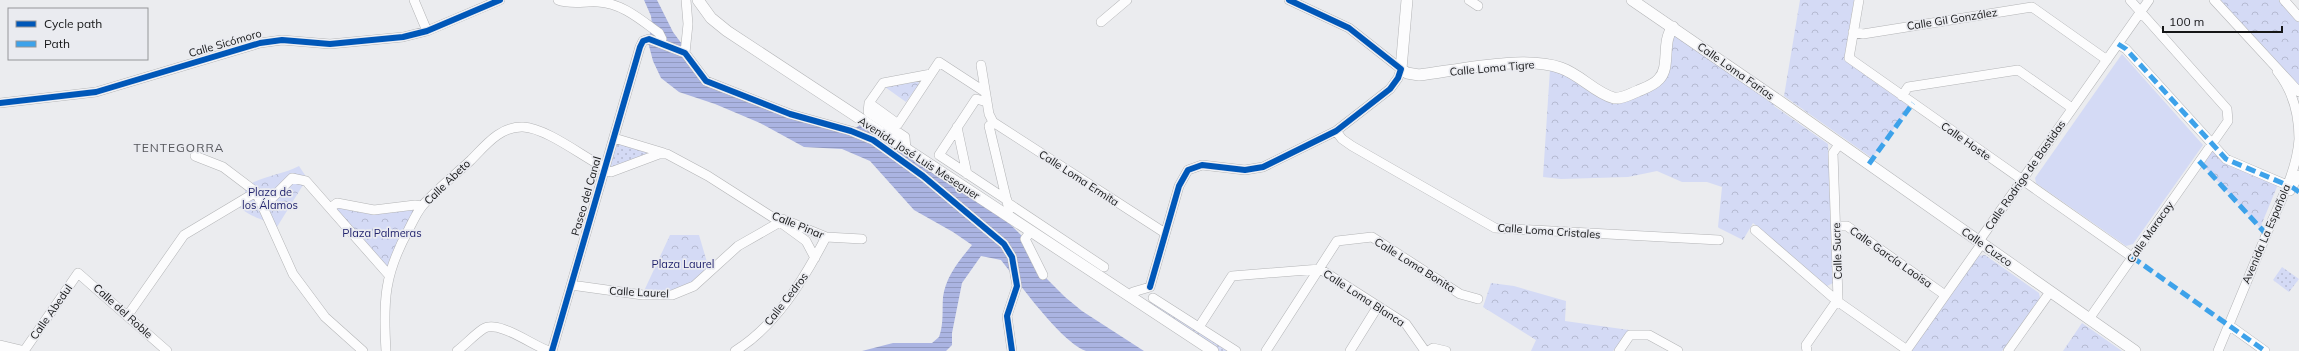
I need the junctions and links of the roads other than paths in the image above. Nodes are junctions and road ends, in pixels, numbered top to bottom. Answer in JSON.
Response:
{"nodes":[{"id":1,"x":414,"y":0,"type":"edge"},
{"id":2,"x":500,"y":0,"type":"edge"},
{"id":3,"x":558,"y":0,"type":"edge"},
{"id":4,"x":686,"y":0,"type":"edge"},
{"id":5,"x":698,"y":0,"type":"edge"},
{"id":6,"x":1127,"y":0,"type":"edge"},
{"id":7,"x":1289,"y":0,"type":"edge"},
{"id":8,"x":1407,"y":0,"type":"edge"},
{"id":9,"x":1470,"y":0,"type":"edge"},
{"id":10,"x":1632,"y":0,"type":"edge"},
{"id":11,"x":1859,"y":0,"type":"edge"},
{"id":12,"x":2130,"y":0,"type":"edge"},
{"id":13,"x":2149,"y":0,"type":"edge"},
{"id":14,"x":2214,"y":0,"type":"edge"},
{"id":15,"x":2284,"y":0,"type":"edge"},
{"id":16,"x":1478,"y":6,"type":"dead end"},
{"id":17,"x":2140,"y":12,"type":"junction"},
{"id":18,"x":2299,"y":17,"type":"edge"},
{"id":19,"x":1101,"y":22,"type":"dead end"},
{"id":20,"x":1673,"y":27,"type":"junction"},
{"id":21,"x":427,"y":31,"type":"junction"},
{"id":22,"x":1853,"y":32,"type":"junction"},
{"id":23,"x":661,"y":42,"type":"junction"},
{"id":24,"x":2118,"y":44,"type":"junction"},
{"id":25,"x":685,"y":52,"type":"junction"},
{"id":26,"x":2107,"y":60,"type":"junction"},
{"id":27,"x":981,"y":65,"type":"dead end"},
{"id":28,"x":1401,"y":69,"type":"junction"},
{"id":29,"x":2278,"y":71,"type":"junction"},
{"id":30,"x":931,"y":74,"type":"junction"},
{"id":31,"x":986,"y":92,"type":"junction"},
{"id":32,"x":2299,"y":92,"type":"edge"},
{"id":33,"x":1902,"y":96,"type":"junction"},
{"id":34,"x":987,"y":102,"type":"junction"},
{"id":35,"x":0,"y":103,"type":"edge"},
{"id":36,"x":868,"y":108,"type":"junction"},
{"id":37,"x":2072,"y":108,"type":"junction"},
{"id":38,"x":993,"y":122,"type":"junction"},
{"id":39,"x":957,"y":127,"type":"junction"},
{"id":40,"x":1336,"y":131,"type":"junction"},
{"id":41,"x":614,"y":138,"type":"junction"},
{"id":42,"x":1840,"y":143,"type":"junction"},
{"id":43,"x":2211,"y":145,"type":"junction"},
{"id":44,"x":906,"y":150,"type":"junction"},
{"id":45,"x":667,"y":154,"type":"junction"},
{"id":46,"x":2298,"y":154,"type":"edge"},
{"id":47,"x":195,"y":156,"type":"dead end"},
{"id":48,"x":605,"y":168,"type":"junction"},
{"id":49,"x":967,"y":174,"type":"junction"},
{"id":50,"x":2299,"y":175,"type":"edge"},
{"id":51,"x":2022,"y":180,"type":"junction"},
{"id":52,"x":2293,"y":188,"type":"edge"},
{"id":53,"x":256,"y":192,"type":"junction"},
{"id":54,"x":1007,"y":202,"type":"junction"},
{"id":55,"x":264,"y":206,"type":"junction"},
{"id":56,"x":422,"y":206,"type":"junction"},
{"id":57,"x":330,"y":208,"type":"junction"},
{"id":58,"x":759,"y":208,"type":"junction"},
{"id":59,"x":1006,"y":215,"type":"junction"},
{"id":60,"x":780,"y":222,"type":"junction"},
{"id":61,"x":1836,"y":226,"type":"junction"},
{"id":62,"x":1755,"y":230,"type":"dead end"},
{"id":63,"x":1031,"y":231,"type":"junction"},
{"id":64,"x":1165,"y":233,"type":"junction"},
{"id":65,"x":826,"y":237,"type":"junction"},
{"id":66,"x":862,"y":239,"type":"dead end"},
{"id":67,"x":1718,"y":240,"type":"dead end"},
{"id":68,"x":1979,"y":241,"type":"junction"},
{"id":69,"x":2132,"y":257,"type":"junction"},
{"id":70,"x":815,"y":258,"type":"junction"},
{"id":71,"x":1104,"y":267,"type":"dead end"},
{"id":72,"x":1320,"y":269,"type":"junction"},
{"id":73,"x":78,"y":272,"type":"joint"},
{"id":74,"x":388,"y":274,"type":"junction"},
{"id":75,"x":1043,"y":275,"type":"dead end"},
{"id":76,"x":571,"y":285,"type":"junction"},
{"id":77,"x":1150,"y":287,"type":"junction"},
{"id":78,"x":2050,"y":292,"type":"junction"},
{"id":79,"x":1945,"y":295,"type":"junction"},
{"id":80,"x":1130,"y":297,"type":"junction"},
{"id":81,"x":1153,"y":298,"type":"junction"},
{"id":82,"x":1478,"y":299,"type":"dead end"},
{"id":83,"x":1837,"y":300,"type":"junction"},
{"id":84,"x":1378,"y":306,"type":"junction"},
{"id":85,"x":1147,"y":308,"type":"junction"},
{"id":86,"x":128,"y":315,"type":"junction"},
{"id":87,"x":2089,"y":319,"type":"junction"},
{"id":88,"x":1199,"y":327,"type":"junction"},
{"id":89,"x":2233,"y":328,"type":"junction"},
{"id":90,"x":0,"y":346,"type":"edge"},
{"id":91,"x":1906,"y":350,"type":"edge"},
{"id":92,"x":21,"y":351,"type":"edge"},
{"id":93,"x":24,"y":351,"type":"edge"},
{"id":94,"x":167,"y":351,"type":"edge"},
{"id":95,"x":363,"y":351,"type":"edge"},
{"id":96,"x":386,"y":351,"type":"edge"},
{"id":97,"x":457,"y":351,"type":"edge"},
{"id":98,"x":550,"y":351,"type":"edge"},
{"id":99,"x":735,"y":351,"type":"edge"},
{"id":100,"x":1012,"y":351,"type":"edge"},
{"id":101,"x":1213,"y":351,"type":"edge"},
{"id":102,"x":1236,"y":351,"type":"edge"},
{"id":103,"x":1266,"y":351,"type":"edge"},
{"id":104,"x":1350,"y":351,"type":"edge"},
{"id":105,"x":1425,"y":351,"type":"edge"},
{"id":106,"x":1428,"y":351,"type":"edge"},
{"id":107,"x":1446,"y":351,"type":"edge"},
{"id":108,"x":1619,"y":351,"type":"edge"},
{"id":109,"x":1678,"y":351,"type":"edge"},
{"id":110,"x":1807,"y":351,"type":"edge"},
{"id":111,"x":2008,"y":351,"type":"edge"},
{"id":112,"x":2135,"y":351,"type":"edge"},
{"id":113,"x":2218,"y":351,"type":"edge"},
{"id":114,"x":2224,"y":351,"type":"edge"},
{"id":115,"x":2265,"y":351,"type":"edge"}],
"edges":[{"from":1,"to":21,"type":"street"},
{"from":2,"to":21,"type":"street","name":"Calle Sicómoro"},
{"from":3,"to":23,"type":"street"},
{"from":4,"to":25,"type":"street"},
{"from":5,"to":44,"type":"main road","name":"Avenida José Luis Meseguer"},
{"from":6,"to":19,"type":"street"},
{"from":7,"to":28,"type":"street"},
{"from":8,"to":28,"type":"main road"},
{"from":9,"to":16,"type":"street"},
{"from":10,"to":20,"type":"main road","name":"Calle Loma Farias"},
{"from":11,"to":22,"type":"street","name":"Calle Hoste"},
{"from":12,"to":17,"type":"street","name":"Calle Maracay"},
{"from":13,"to":17,"type":"street","name":"Calle Rodrigo de Bastidas"},
{"from":14,"to":29,"type":"street"},
{"from":15,"to":18,"type":"street"},
{"from":17,"to":24,"type":"street","name":"Calle Rodrigo de Bastidas"},
{"from":17,"to":43,"type":"street","name":"Calle Maracay"},
{"from":20,"to":28,"type":"main road","name":"Calle Loma Tigre"},
{"from":20,"to":42,"type":"main road","name":"Calle Loma Farias"},
{"from":21,"to":35,"type":"street","name":"Calle Sicómoro"},
{"from":22,"to":26,"type":"street","name":"Calle Gil González"},
{"from":22,"to":33,"type":"street","name":"Calle Hoste"},
{"from":23,"to":25,"type":"street"},
{"from":23,"to":41,"type":"street","name":"Paseo del Canal"},
{"from":24,"to":26,"type":"street","name":"Calle Rodrigo de Bastidas"},
{"from":24,"to":43,"type":"street"},
{"from":25,"to":100,"type":"street"},
{"from":26,"to":37,"type":"street","name":"Calle Rodrigo de Bastidas"},
{"from":27,"to":31,"type":"street"},
{"from":28,"to":40,"type":"street"},
{"from":29,"to":32,"type":"street"},
{"from":29,"to":46,"type":"street","name":"Avenida La Española"},
{"from":30,"to":31,"type":"street"},
{"from":30,"to":36,"type":"street"},
{"from":30,"to":36,"type":"street"},
{"from":31,"to":34,"type":"street"},
{"from":33,"to":37,"type":"street"},
{"from":33,"to":51,"type":"street","name":"Calle Hoste"},
{"from":34,"to":38,"type":"street"},
{"from":34,"to":39,"type":"street"},
{"from":36,"to":44,"type":"street"},
{"from":37,"to":51,"type":"street","name":"Calle Rodrigo de Bastidas"},
{"from":38,"to":54,"type":"street"},
{"from":38,"to":64,"type":"street","name":"Calle Loma Ermita"},
{"from":39,"to":49,"type":"street"},
{"from":39,"to":49,"type":"street"},
{"from":40,"to":64,"type":"street"},
{"from":40,"to":67,"type":"street","name":"Calle Loma Cristales"},
{"from":41,"to":45,"type":"street","name":"Calle Pinar"},
{"from":41,"to":48,"type":"street","name":"Paseo del Canal"},
{"from":42,"to":61,"type":"street","name":"Calle Sucre"},
{"from":42,"to":68,"type":"main road","name":"Calle Cuzco"},
{"from":43,"to":52,"type":"street"},
{"from":43,"to":69,"type":"street","name":"Calle Maracay"},
{"from":44,"to":59,"type":"main road","name":"Avenida José Luis Meseguer"},
{"from":45,"to":48,"type":"street"},
{"from":45,"to":58,"type":"street","name":"Calle Pinar"},
{"from":46,"to":52,"type":"street","name":"Avenida La Española"},
{"from":47,"to":53,"type":"street"},
{"from":48,"to":56,"type":"street","name":"Calle Abeto"},
{"from":48,"to":76,"type":"street","name":"Paseo del Canal"},
{"from":49,"to":54,"type":"street"},
{"from":50,"to":52,"type":"street"},
{"from":51,"to":68,"type":"street","name":"Calle Rodrigo de Bastidas"},
{"from":51,"to":69,"type":"street","name":"Calle Hoste"},
{"from":52,"to":89,"type":"street","name":"Avenida La Española"},
{"from":52,"to":113,"type":"street","name":"Avenida La Española"},
{"from":53,"to":55,"type":"street"},
{"from":53,"to":86,"type":"street"},
{"from":54,"to":59,"type":"street"},
{"from":54,"to":71,"type":"street"},
{"from":55,"to":57,"type":"street"},
{"from":55,"to":95,"type":"street"},
{"from":56,"to":57,"type":"street"},
{"from":56,"to":74,"type":"street","name":"Calle Abeto"},
{"from":57,"to":74,"type":"street"},
{"from":58,"to":60,"type":"street","name":"Calle Pinar"},
{"from":58,"to":65,"type":"street","name":"Calle Pinar"},
{"from":59,"to":63,"type":"main road","name":"Avenida José Luis Meseguer"},
{"from":60,"to":70,"type":"street","name":"Calle Pinar"},
{"from":60,"to":76,"type":"street","name":"Calle Laurel"},
{"from":61,"to":79,"type":"street","name":"Calle García Laoisa"},
{"from":61,"to":83,"type":"street","name":"Calle Sucre"},
{"from":62,"to":83,"type":"street"},
{"from":63,"to":75,"type":"street"},
{"from":63,"to":80,"type":"main road","name":"Avenida José Luis Meseguer"},
{"from":64,"to":77,"type":"street"},
{"from":65,"to":66,"type":"street","name":"Calle Pinar"},
{"from":65,"to":70,"type":"street","name":"Calle Cedros"},
{"from":68,"to":78,"type":"main road","name":"Calle Cuzco"},
{"from":68,"to":79,"type":"street","name":"Calle Rodrigo de Bastidas"},
{"from":69,"to":87,"type":"street","name":"Calle Maracay"},
{"from":70,"to":99,"type":"street","name":"Calle Cedros"},
{"from":72,"to":82,"type":"street","name":"Calle Loma Bonita"},
{"from":72,"to":84,"type":"street","name":"Calle Loma Blanca"},
{"from":72,"to":88,"type":"street","name":"Calle Loma Blanca"},
{"from":72,"to":103,"type":"street","name":"Calle Loma Bonita"},
{"from":73,"to":86,"type":"street","name":"Calle del Roble"},
{"from":73,"to":93,"type":"street","name":"Calle Abedul"},
{"from":74,"to":96,"type":"street","name":"Calle Abeto"},
{"from":76,"to":98,"type":"street","name":"Paseo del Canal"},
{"from":77,"to":80,"type":"street"},
{"from":77,"to":81,"type":"street"},
{"from":78,"to":87,"type":"main road","name":"Calle Cuzco"},
{"from":78,"to":111,"type":"street"},
{"from":79,"to":91,"type":"street","name":"Calle Rodrigo de Bastidas"},
{"from":80,"to":85,"type":"main road","name":"Avenida José Luis Meseguer"},
{"from":81,"to":85,"type":"street"},
{"from":81,"to":88,"type":"street"},
{"from":83,"to":91,"type":"street"},
{"from":83,"to":110,"type":"street"},
{"from":84,"to":104,"type":"street"},
{"from":84,"to":105,"type":"street","name":"Calle Loma Blanca"},
{"from":85,"to":101,"type":"main road","name":"Avenida José Luis Meseguer"},
{"from":86,"to":94,"type":"street","name":"Calle del Roble"},
{"from":87,"to":112,"type":"main road","name":"Calle Cuzco"},
{"from":88,"to":102,"type":"street"},
{"from":89,"to":114,"type":"street","name":"Avenida La Española"},
{"from":89,"to":115,"type":"street"},
{"from":90,"to":92,"type":"main road"},
{"from":97,"to":98,"type":"street"},
{"from":106,"to":107,"type":"street"},
{"from":108,"to":109,"type":"street"}]}
